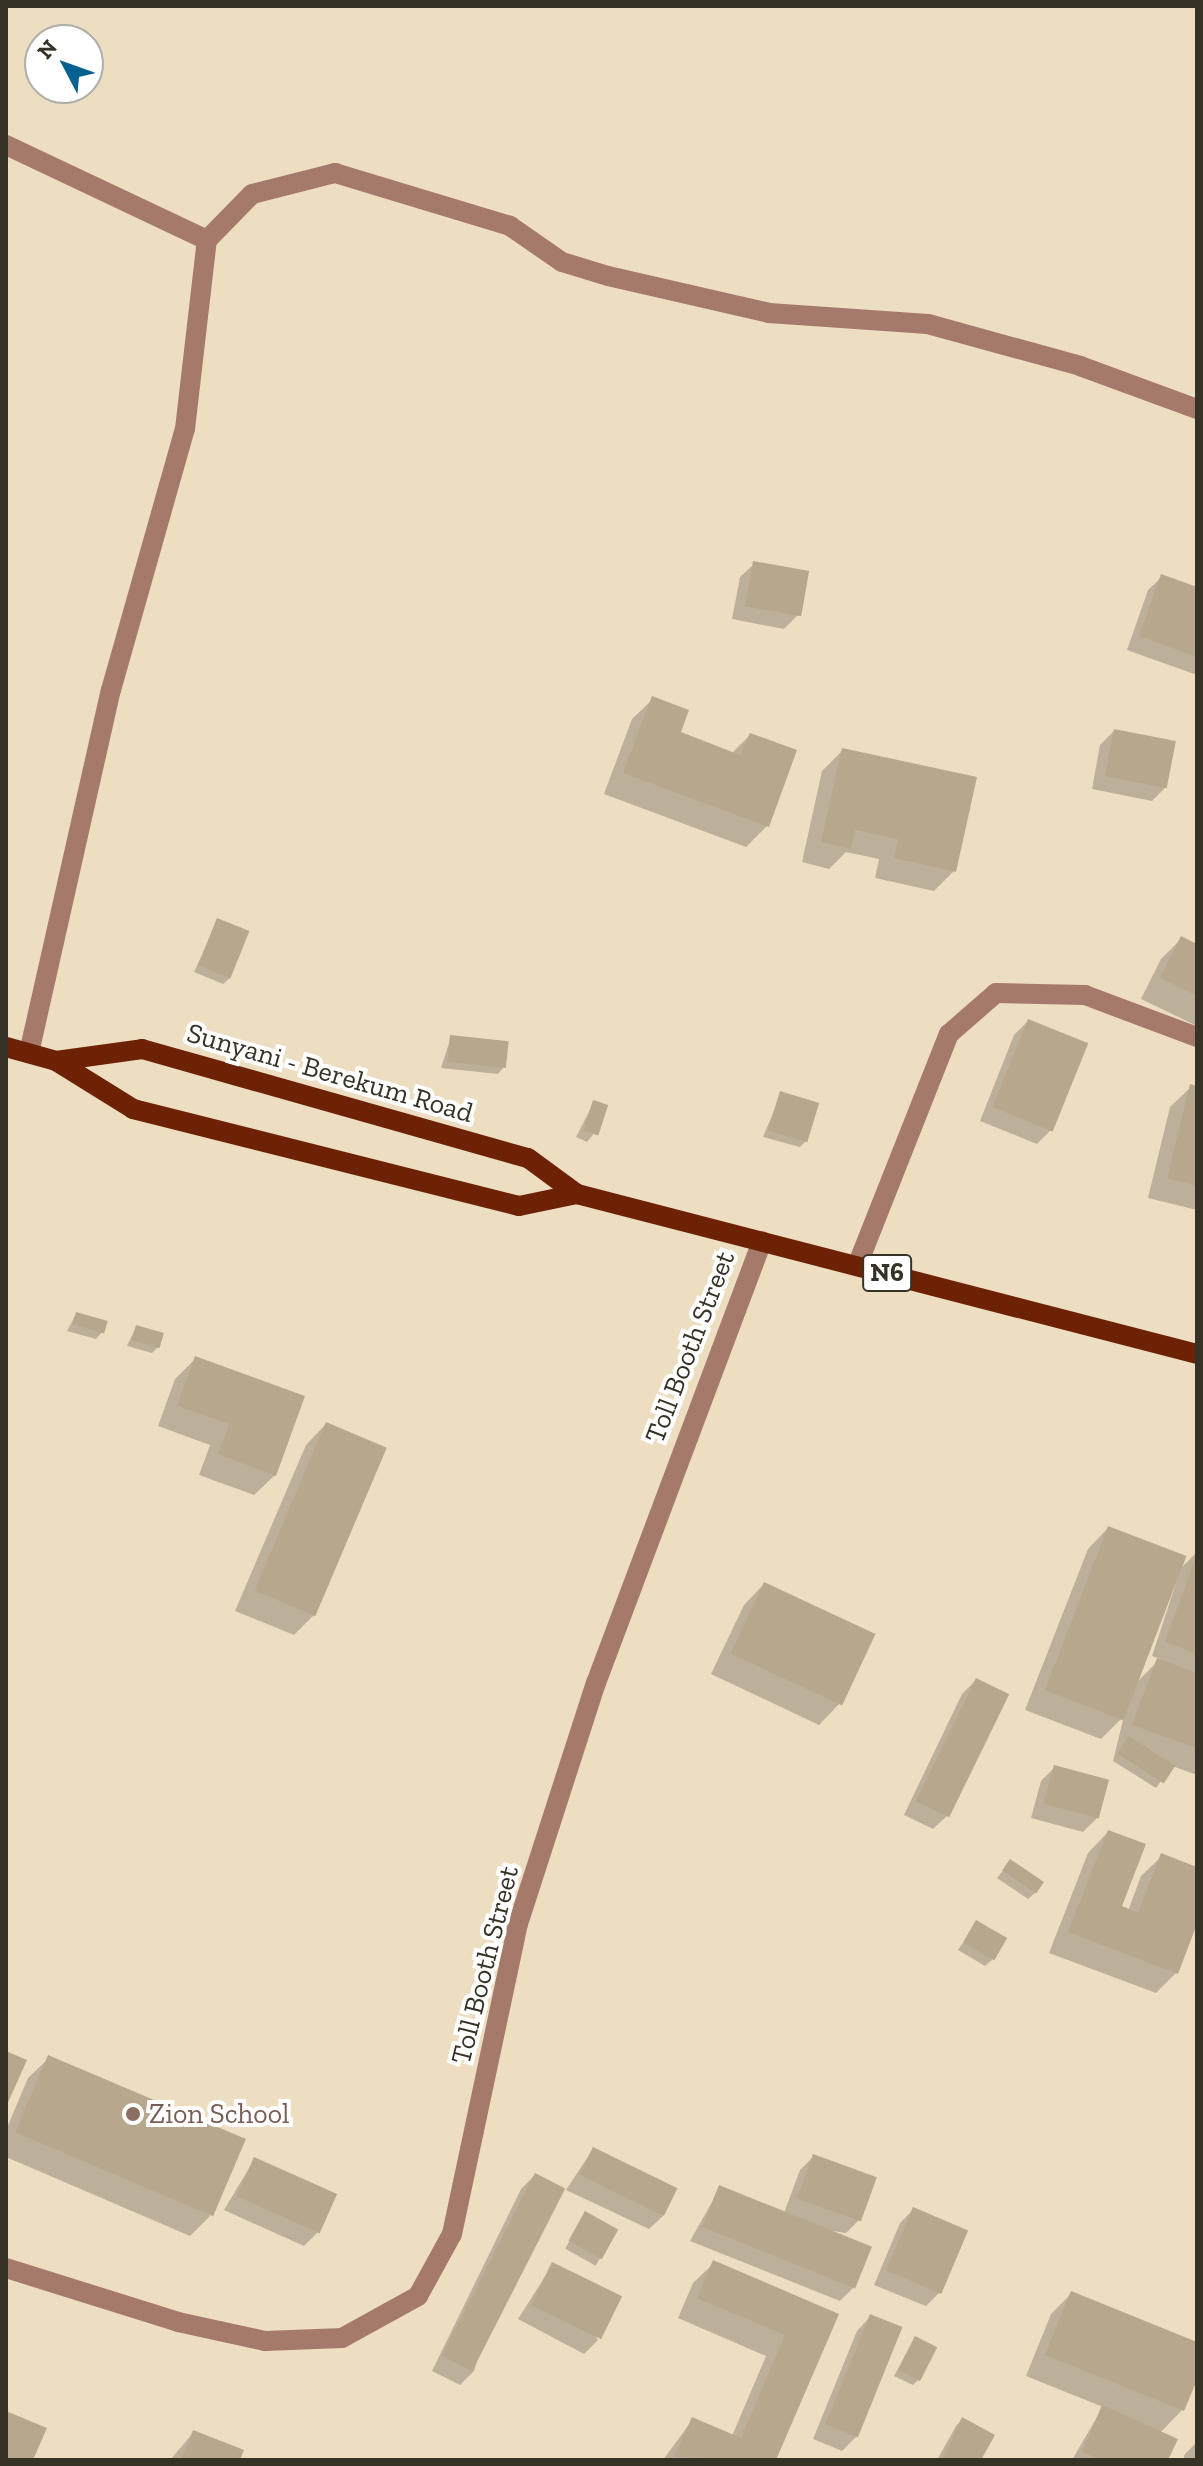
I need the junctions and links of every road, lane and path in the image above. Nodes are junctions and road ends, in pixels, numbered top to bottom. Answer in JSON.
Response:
{"nodes":[{"id":1,"x":6,"y":145,"type":"edge"},
{"id":2,"x":207,"y":240,"type":"junction"},
{"id":3,"x":1197,"y":409,"type":"edge"},
{"id":4,"x":1197,"y":1037,"type":"edge"},
{"id":5,"x":6,"y":1047,"type":"edge"},
{"id":6,"x":29,"y":1053,"type":"junction"},
{"id":7,"x":56,"y":1061,"type":"junction"},
{"id":8,"x":577,"y":1194,"type":"junction"},
{"id":9,"x":762,"y":1241,"type":"junction"},
{"id":10,"x":857,"y":1266,"type":"junction"},
{"id":11,"x":1197,"y":1354,"type":"edge"},
{"id":12,"x":6,"y":2268,"type":"edge"}],
"edges":[{"from":1,"to":2,"type":"street"},
{"from":2,"to":3,"type":"street"},
{"from":2,"to":6,"type":"street"},
{"from":4,"to":10,"type":"street"},
{"from":5,"to":6,"type":"main road","name":"Sunyani - Berekum Road","number":"N6"},
{"from":6,"to":7,"type":"main road","name":"Sunyani - Berekum Road","number":"N6"},
{"from":7,"to":8,"type":"main road","name":"Sunyani - Berekum Road","number":"N6"},
{"from":7,"to":8,"type":"main road","name":"Sunyani - Berekum Road","number":"N6"},
{"from":8,"to":9,"type":"main road","name":"Sunyani - Berekum Road","number":"N6"},
{"from":9,"to":10,"type":"main road","name":"Sunyani - Berekum Road","number":"N6"},
{"from":9,"to":12,"type":"street","name":"Toll Booth Street"},
{"from":10,"to":11,"type":"main road","name":"Sunyani - Berekum Road","number":"N6"}]}
